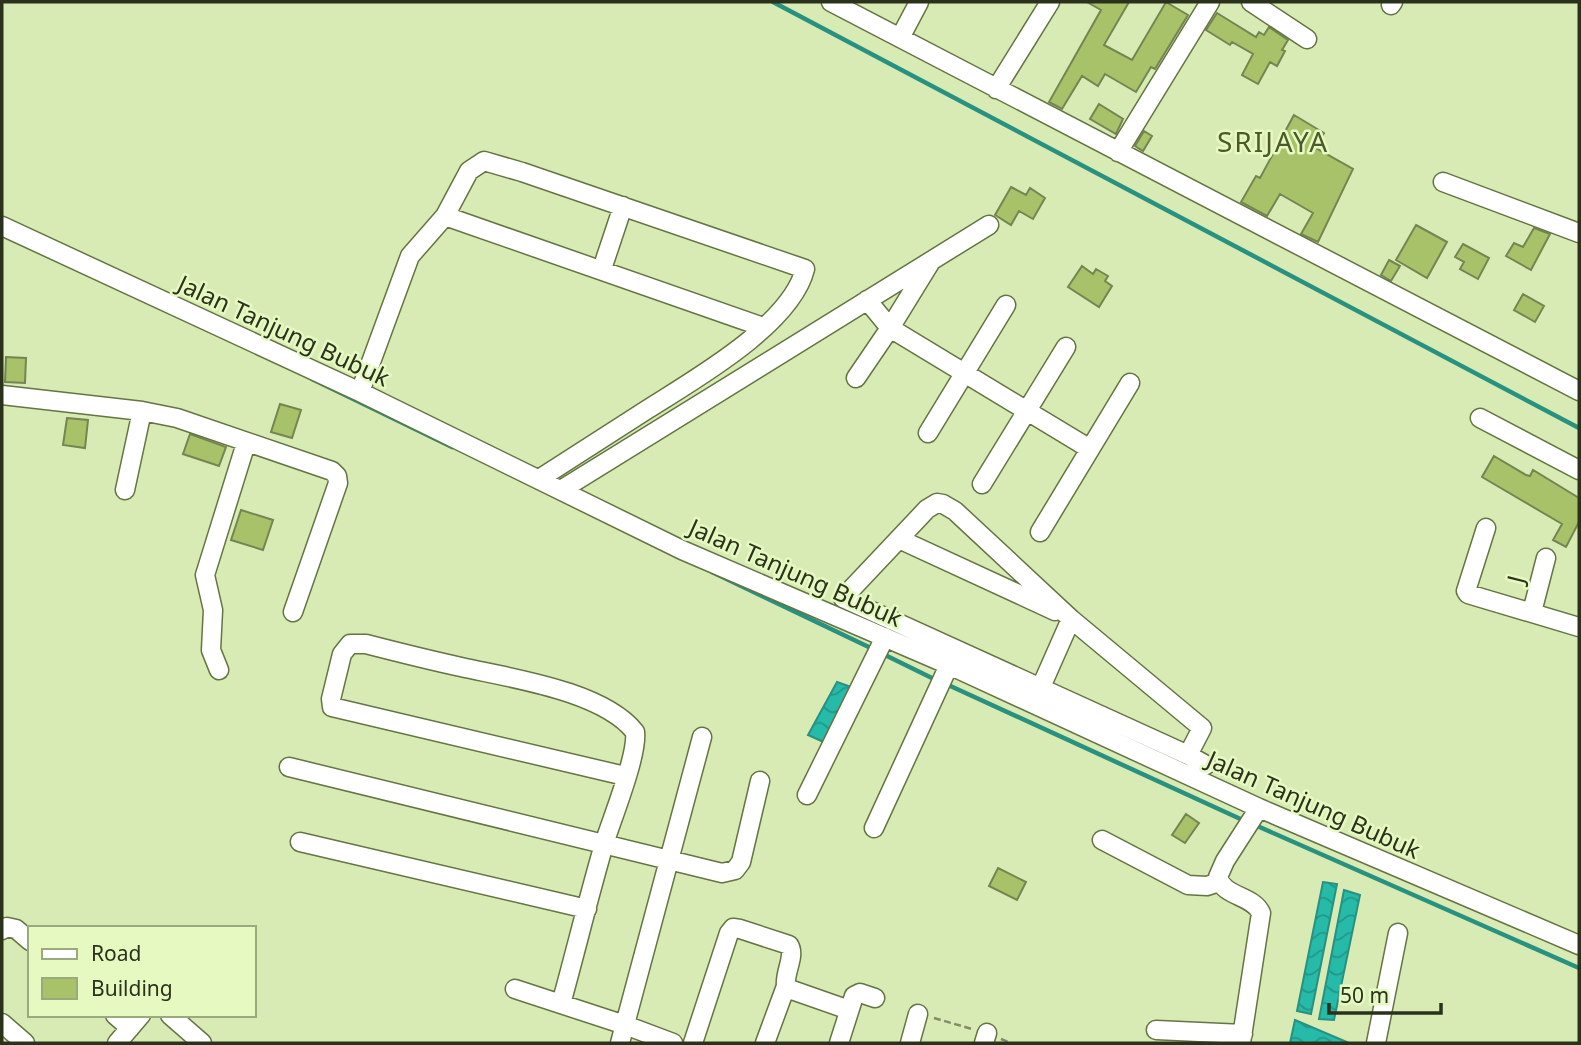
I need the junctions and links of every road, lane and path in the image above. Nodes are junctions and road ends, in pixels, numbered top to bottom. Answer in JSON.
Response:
{"nodes":[{"id":1,"x":831,"y":2,"type":"edge"},
{"id":2,"x":919,"y":2,"type":"edge"},
{"id":3,"x":1050,"y":2,"type":"edge"},
{"id":4,"x":1210,"y":2,"type":"edge"},
{"id":5,"x":1251,"y":2,"type":"edge"},
{"id":6,"x":900,"y":38,"type":"junction"},
{"id":7,"x":1307,"y":38,"type":"dead end"},
{"id":8,"x":996,"y":89,"type":"junction"},
{"id":9,"x":1118,"y":152,"type":"junction"},
{"id":10,"x":1443,"y":183,"type":"dead end"},
{"id":11,"x":623,"y":206,"type":"junction"},
{"id":12,"x":445,"y":216,"type":"junction"},
{"id":13,"x":989,"y":225,"type":"dead end"},
{"id":14,"x":2,"y":226,"type":"edge"},
{"id":15,"x":1579,"y":233,"type":"edge"},
{"id":16,"x":932,"y":260,"type":"junction"},
{"id":17,"x":602,"y":269,"type":"junction"},
{"id":18,"x":867,"y":300,"type":"junction"},
{"id":19,"x":1006,"y":305,"type":"dead end"},
{"id":20,"x":763,"y":327,"type":"junction"},
{"id":21,"x":890,"y":328,"type":"junction"},
{"id":22,"x":1066,"y":347,"type":"dead end"},
{"id":23,"x":966,"y":374,"type":"junction"},
{"id":24,"x":856,"y":378,"type":"dead end"},
{"id":25,"x":1130,"y":383,"type":"dead end"},
{"id":26,"x":360,"y":391,"type":"junction"},
{"id":27,"x":1579,"y":391,"type":"edge"},
{"id":28,"x":2,"y":395,"type":"edge"},
{"id":29,"x":142,"y":411,"type":"junction"},
{"id":30,"x":1027,"y":412,"type":"junction"},
{"id":31,"x":1480,"y":418,"type":"dead end"},
{"id":32,"x":928,"y":433,"type":"dead end"},
{"id":33,"x":246,"y":443,"type":"junction"},
{"id":34,"x":1090,"y":449,"type":"junction"},
{"id":35,"x":1579,"y":470,"type":"edge"},
{"id":36,"x":539,"y":479,"type":"junction"},
{"id":37,"x":982,"y":484,"type":"dead end"},
{"id":38,"x":125,"y":490,"type":"dead end"},
{"id":39,"x":561,"y":490,"type":"junction"},
{"id":40,"x":1486,"y":528,"type":"dead end"},
{"id":41,"x":1040,"y":532,"type":"dead end"},
{"id":42,"x":899,"y":539,"type":"junction"},
{"id":43,"x":1546,"y":558,"type":"dead end"},
{"id":44,"x":293,"y":612,"type":"dead end"},
{"id":45,"x":1532,"y":612,"type":"junction"},
{"id":46,"x":1071,"y":619,"type":"junction"},
{"id":47,"x":1579,"y":627,"type":"edge"},
{"id":48,"x":883,"y":641,"type":"junction"},
{"id":49,"x":219,"y":670,"type":"dead end"},
{"id":50,"x":947,"y":671,"type":"junction"},
{"id":51,"x":1037,"y":685,"type":"junction"},
{"id":52,"x":1026,"y":701,"type":"junction"},
{"id":53,"x":702,"y":737,"type":"dead end"},
{"id":54,"x":1196,"y":765,"type":"junction"},
{"id":55,"x":289,"y":767,"type":"dead end"},
{"id":56,"x":625,"y":776,"type":"junction"},
{"id":57,"x":760,"y":781,"type":"dead end"},
{"id":58,"x":807,"y":795,"type":"dead end"},
{"id":59,"x":1256,"y":814,"type":"junction"},
{"id":60,"x":874,"y":828,"type":"dead end"},
{"id":61,"x":1102,"y":840,"type":"dead end"},
{"id":62,"x":300,"y":842,"type":"dead end"},
{"id":63,"x":604,"y":844,"type":"junction"},
{"id":64,"x":669,"y":859,"type":"junction"},
{"id":65,"x":1219,"y":882,"type":"junction"},
{"id":66,"x":587,"y":909,"type":"junction"},
{"id":67,"x":2,"y":930,"type":"edge"},
{"id":68,"x":1398,"y":933,"type":"dead end"},
{"id":69,"x":28,"y":939,"type":"edge"},
{"id":70,"x":1579,"y":945,"type":"edge"},
{"id":71,"x":786,"y":986,"type":"junction"},
{"id":72,"x":515,"y":989,"type":"dead end"},
{"id":73,"x":876,"y":998,"type":"dead end"},
{"id":74,"x":561,"y":1004,"type":"junction"},
{"id":75,"x":849,"y":1010,"type":"junction"},
{"id":76,"x":918,"y":1014,"type":"joint"},
{"id":77,"x":172,"y":1017,"type":"edge"},
{"id":78,"x":135,"y":1022,"type":"edge"},
{"id":79,"x":2,"y":1023,"type":"edge"},
{"id":80,"x":625,"y":1025,"type":"junction"},
{"id":81,"x":1156,"y":1030,"type":"dead end"},
{"id":82,"x":985,"y":1038,"type":"edge"},
{"id":83,"x":1242,"y":1039,"type":"edge"},
{"id":84,"x":25,"y":1043,"type":"edge"},
{"id":85,"x":117,"y":1043,"type":"edge"},
{"id":86,"x":202,"y":1043,"type":"edge"},
{"id":87,"x":620,"y":1043,"type":"edge"},
{"id":88,"x":673,"y":1043,"type":"edge"},
{"id":89,"x":693,"y":1043,"type":"edge"},
{"id":90,"x":765,"y":1043,"type":"edge"},
{"id":91,"x":839,"y":1043,"type":"edge"},
{"id":92,"x":910,"y":1043,"type":"edge"},
{"id":93,"x":1376,"y":1043,"type":"edge"}],
"edges":[{"from":1,"to":6,"type":"street"},
{"from":2,"to":6,"type":"street"},
{"from":3,"to":8,"type":"street"},
{"from":4,"to":9,"type":"street"},
{"from":5,"to":7,"type":"street"},
{"from":6,"to":8,"type":"street"},
{"from":8,"to":9,"type":"street"},
{"from":9,"to":27,"type":"street"},
{"from":10,"to":15,"type":"street"},
{"from":11,"to":12,"type":"street"},
{"from":11,"to":17,"type":"street"},
{"from":11,"to":20,"type":"street"},
{"from":12,"to":17,"type":"street"},
{"from":12,"to":26,"type":"street"},
{"from":13,"to":16,"type":"street"},
{"from":14,"to":26,"type":"street","name":"Jalan Tanjung Bubuk"},
{"from":16,"to":18,"type":"street"},
{"from":16,"to":21,"type":"street"},
{"from":17,"to":20,"type":"street"},
{"from":18,"to":21,"type":"street"},
{"from":18,"to":39,"type":"street"},
{"from":19,"to":23,"type":"street"},
{"from":20,"to":36,"type":"street"},
{"from":21,"to":23,"type":"street"},
{"from":21,"to":24,"type":"street"},
{"from":22,"to":30,"type":"street"},
{"from":23,"to":30,"type":"street"},
{"from":23,"to":32,"type":"street"},
{"from":25,"to":34,"type":"street"},
{"from":26,"to":36,"type":"street","name":"Jalan Tanjung Bubuk"},
{"from":28,"to":29,"type":"street"},
{"from":29,"to":33,"type":"street"},
{"from":29,"to":38,"type":"street"},
{"from":30,"to":34,"type":"street"},
{"from":30,"to":37,"type":"street"},
{"from":31,"to":35,"type":"street"},
{"from":33,"to":44,"type":"street"},
{"from":33,"to":49,"type":"street"},
{"from":34,"to":41,"type":"street"},
{"from":36,"to":39,"type":"street","name":"Jalan Tanjung Bubuk"},
{"from":39,"to":48,"type":"street","name":"Jalan Tanjung Bubuk"},
{"from":40,"to":45,"type":"street"},
{"from":42,"to":46,"type":"street"},
{"from":42,"to":46,"type":"street"},
{"from":42,"to":51,"type":"street"},
{"from":43,"to":45,"type":"street","name":"J"},
{"from":45,"to":47,"type":"street"},
{"from":46,"to":51,"type":"street"},
{"from":46,"to":54,"type":"street"},
{"from":48,"to":50,"type":"street","name":"Jalan Tanjung Bubuk"},
{"from":48,"to":58,"type":"street"},
{"from":50,"to":52,"type":"street","name":"Jalan Tanjung Bubuk"},
{"from":50,"to":60,"type":"street"},
{"from":51,"to":52,"type":"street"},
{"from":51,"to":54,"type":"street"},
{"from":52,"to":54,"type":"street","name":"Jalan Tanjung Bubuk"},
{"from":53,"to":64,"type":"street"},
{"from":54,"to":59,"type":"street","name":"Jalan Tanjung Bubuk"},
{"from":55,"to":63,"type":"street"},
{"from":56,"to":56,"type":"street"},
{"from":56,"to":63,"type":"street"},
{"from":57,"to":64,"type":"street"},
{"from":59,"to":65,"type":"street"},
{"from":59,"to":70,"type":"street","name":"Jalan Tanjung Bubuk"},
{"from":61,"to":65,"type":"street"},
{"from":62,"to":66,"type":"street"},
{"from":63,"to":64,"type":"street"},
{"from":63,"to":66,"type":"street"},
{"from":64,"to":80,"type":"street"},
{"from":65,"to":83,"type":"street"},
{"from":66,"to":74,"type":"street"},
{"from":67,"to":69,"type":"street"},
{"from":68,"to":93,"type":"street"},
{"from":71,"to":75,"type":"street"},
{"from":71,"to":89,"type":"street"},
{"from":71,"to":90,"type":"street"},
{"from":72,"to":74,"type":"street"},
{"from":73,"to":75,"type":"street"},
{"from":74,"to":80,"type":"street"},
{"from":75,"to":91,"type":"street"},
{"from":76,"to":82,"type":"path"},
{"from":76,"to":92,"type":"street"},
{"from":77,"to":86,"type":"street"},
{"from":78,"to":85,"type":"street"},
{"from":79,"to":84,"type":"street"},
{"from":80,"to":87,"type":"street"},
{"from":80,"to":88,"type":"street"},
{"from":81,"to":83,"type":"street"}]}
